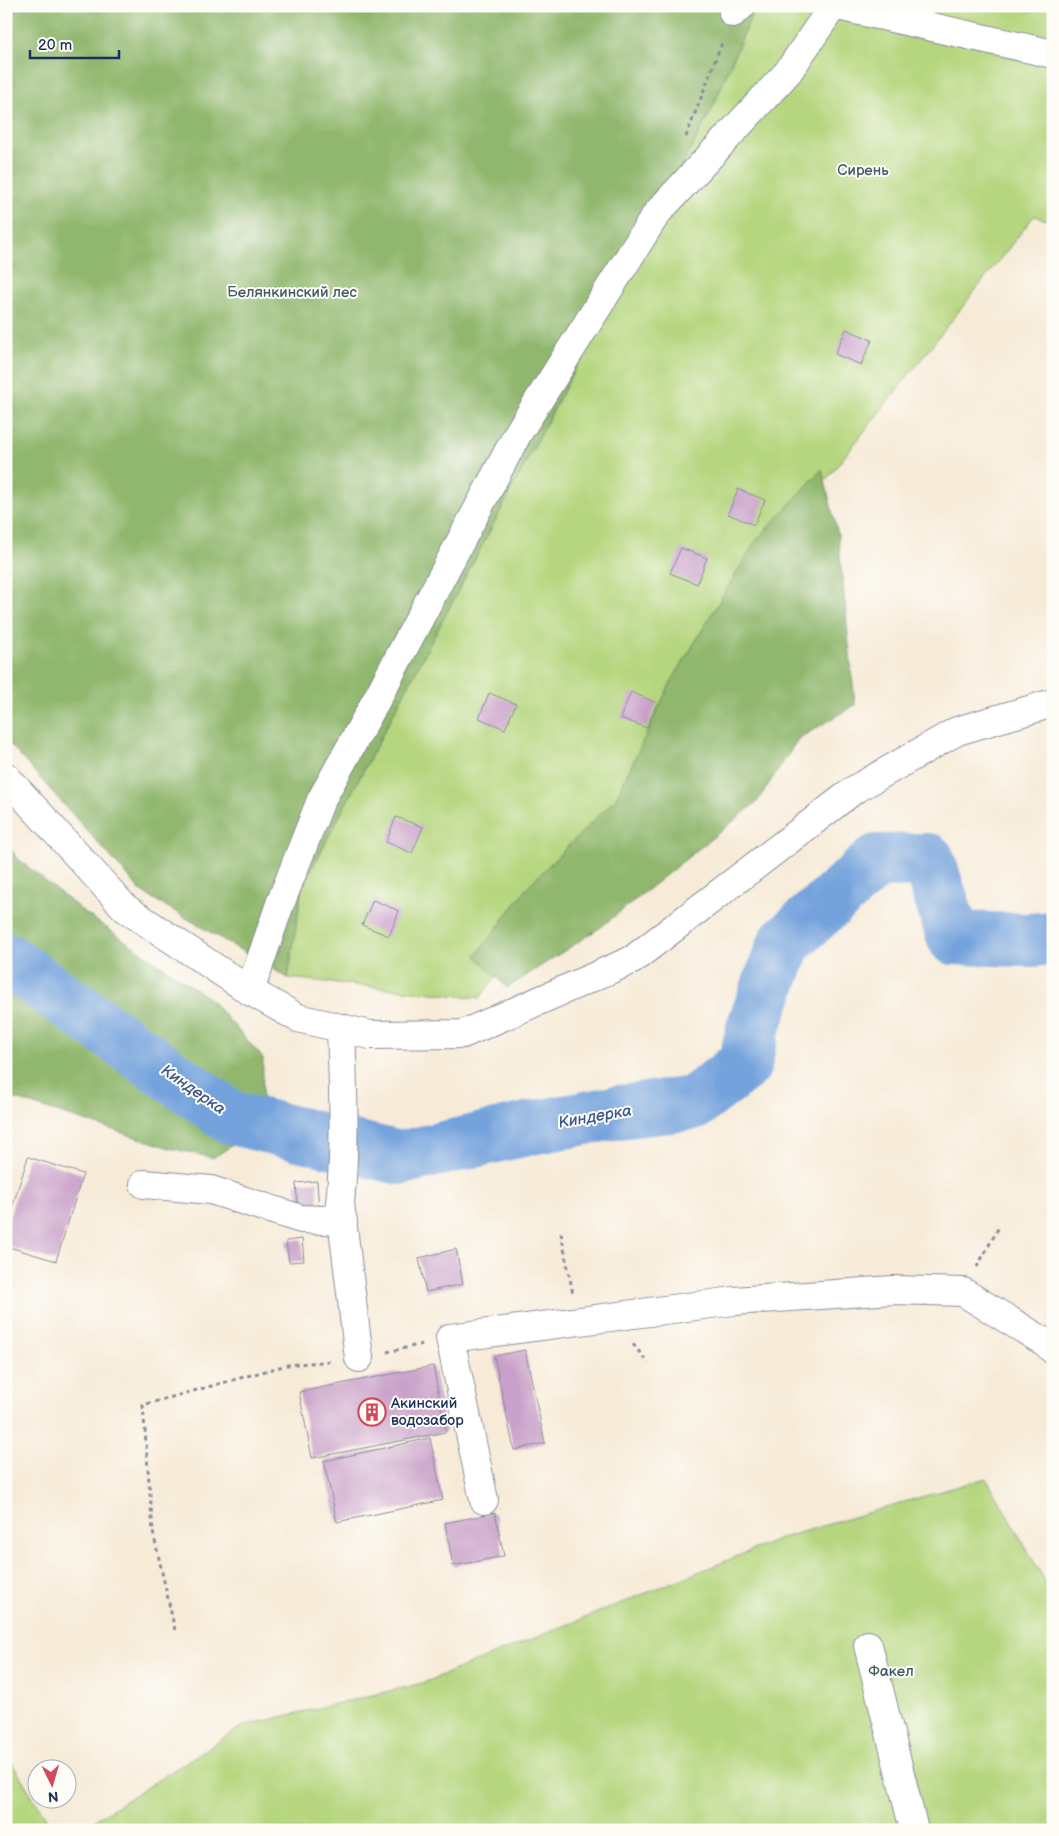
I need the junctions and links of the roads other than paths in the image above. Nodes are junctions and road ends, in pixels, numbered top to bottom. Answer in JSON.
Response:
{"nodes":[{"id":1,"x":833,"y":6,"type":"edge"},
{"id":2,"x":838,"y":6,"type":"edge"},
{"id":3,"x":1053,"y":54,"type":"edge"},
{"id":4,"x":1053,"y":703,"type":"edge"},
{"id":5,"x":6,"y":777,"type":"edge"},
{"id":6,"x":250,"y":991,"type":"junction"},
{"id":7,"x":341,"y":1028,"type":"junction"},
{"id":8,"x":144,"y":1184,"type":"dead end"},
{"id":9,"x":343,"y":1221,"type":"junction"},
{"id":10,"x":1053,"y":1350,"type":"edge"},
{"id":11,"x":359,"y":1358,"type":"road end"},
{"id":12,"x":484,"y":1500,"type":"dead end"},
{"id":13,"x":868,"y":1645,"type":"dead end"},
{"id":14,"x":914,"y":1830,"type":"edge"}],
"edges":[{"from":1,"to":6,"type":"street"},
{"from":2,"to":3,"type":"street"},
{"from":4,"to":7,"type":"street"},
{"from":5,"to":6,"type":"street"},
{"from":6,"to":7,"type":"street"},
{"from":7,"to":9,"type":"street"},
{"from":8,"to":9,"type":"street"},
{"from":9,"to":11,"type":"street"},
{"from":10,"to":12,"type":"street"},
{"from":13,"to":14,"type":"street"}]}
